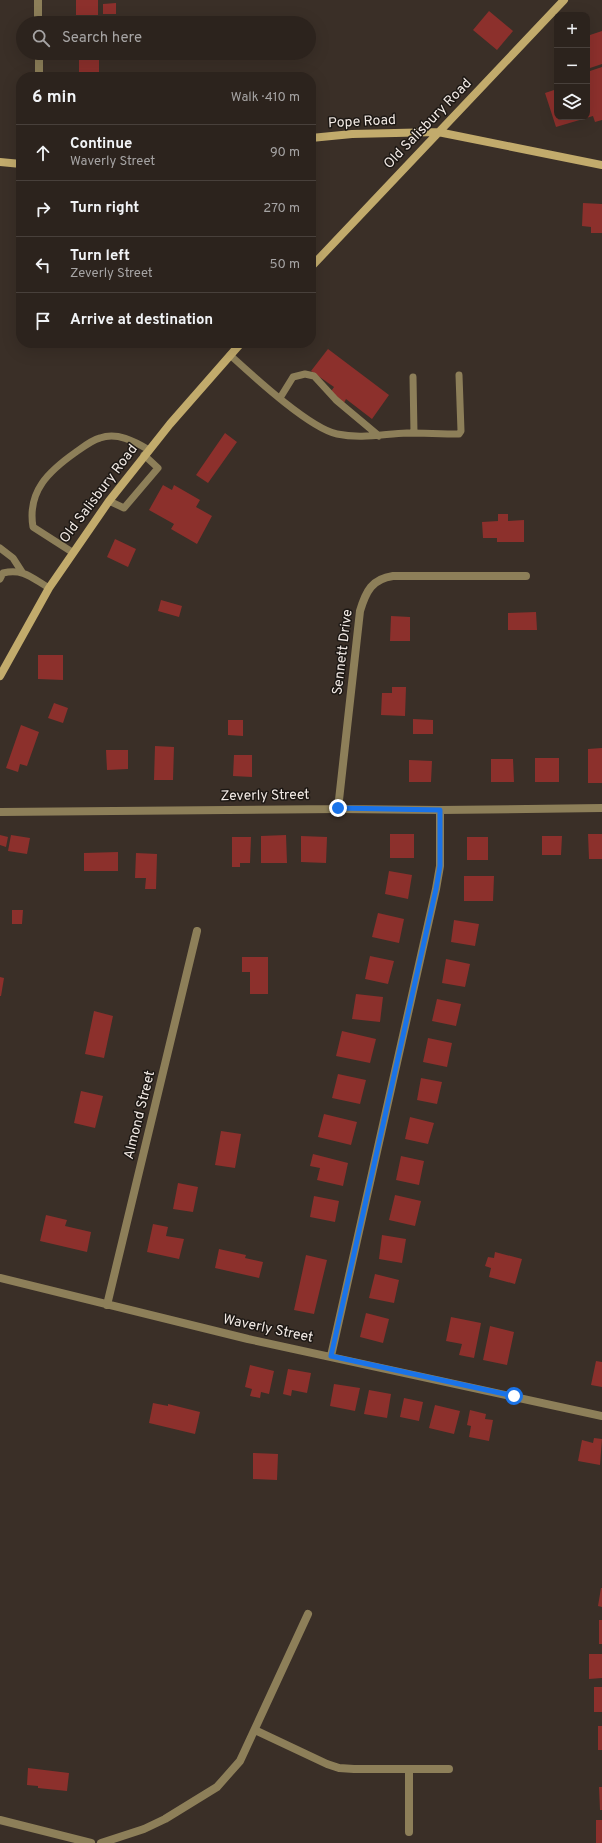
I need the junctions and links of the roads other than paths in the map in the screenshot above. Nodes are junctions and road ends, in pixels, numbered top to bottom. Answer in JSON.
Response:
{"nodes":[{"id":1,"x":38,"y":0,"type":"edge"},
{"id":2,"x":564,"y":0,"type":"edge"},
{"id":3,"x":38,"y":16,"type":"edge"},
{"id":4,"x":39,"y":60,"type":"edge"},
{"id":5,"x":39,"y":72,"type":"edge"},
{"id":6,"x":438,"y":132,"type":"junction"},
{"id":7,"x":316,"y":138,"type":"edge"},
{"id":8,"x":0,"y":162,"type":"edge"},
{"id":9,"x":16,"y":164,"type":"edge"},
{"id":10,"x":602,"y":165,"type":"edge"},
{"id":11,"x":316,"y":263,"type":"edge"},
{"id":12,"x":236,"y":348,"type":"edge"},
{"id":13,"x":230,"y":355,"type":"junction"},
{"id":14,"x":459,"y":375,"type":"dead end"},
{"id":15,"x":413,"y":377,"type":"dead end"},
{"id":16,"x":280,"y":398,"type":"junction"},
{"id":17,"x":414,"y":434,"type":"junction"},
{"id":18,"x":379,"y":436,"type":"junction"},
{"id":19,"x":147,"y":452,"type":"junction"},
{"id":20,"x":109,"y":501,"type":"junction"},
{"id":21,"x":0,"y":548,"type":"edge"},
{"id":22,"x":72,"y":552,"type":"junction"},
{"id":23,"x":22,"y":572,"type":"junction"},
{"id":24,"x":526,"y":576,"type":"dead end"},
{"id":25,"x":0,"y":579,"type":"edge"},
{"id":26,"x":49,"y":588,"type":"junction"},
{"id":27,"x":0,"y":676,"type":"edge"},
{"id":28,"x":338,"y":808,"type":"junction"},
{"id":29,"x":602,"y":808,"type":"edge"},
{"id":30,"x":440,"y":810,"type":"junction"},
{"id":31,"x":0,"y":812,"type":"edge"},
{"id":32,"x":197,"y":931,"type":"dead end"},
{"id":33,"x":0,"y":1278,"type":"edge"},
{"id":34,"x":107,"y":1305,"type":"junction"},
{"id":35,"x":331,"y":1356,"type":"junction"},
{"id":36,"x":602,"y":1416,"type":"edge"},
{"id":37,"x":308,"y":1614,"type":"dead end"},
{"id":38,"x":255,"y":1730,"type":"junction"},
{"id":39,"x":409,"y":1769,"type":"junction"},
{"id":40,"x":450,"y":1769,"type":"dead end"},
{"id":41,"x":0,"y":1820,"type":"edge"},
{"id":42,"x":409,"y":1832,"type":"dead end"},
{"id":43,"x":91,"y":1843,"type":"edge"},
{"id":44,"x":101,"y":1843,"type":"edge"}],
"edges":[{"from":1,"to":3,"type":"street"},
{"from":2,"to":6,"type":"main road","name":"Old Salisbury Road"},
{"from":4,"to":5,"type":"street"},
{"from":6,"to":7,"type":"main road","name":"Pope Road"},
{"from":6,"to":10,"type":"main road","name":"Pope Road"},
{"from":6,"to":11,"type":"main road","name":"Old Salisbury Road"},
{"from":8,"to":9,"type":"main road"},
{"from":12,"to":13,"type":"main road","name":"Old Salisbury Road"},
{"from":13,"to":16,"type":"lane"},
{"from":13,"to":19,"type":"main road","name":"Old Salisbury Road"},
{"from":14,"to":17,"type":"lane"},
{"from":15,"to":17,"type":"lane"},
{"from":16,"to":18,"type":"lane"},
{"from":16,"to":18,"type":"lane"},
{"from":17,"to":18,"type":"lane"},
{"from":19,"to":20,"type":"main road","name":"Old Salisbury Road"},
{"from":19,"to":20,"type":"lane"},
{"from":19,"to":22,"type":"lane"},
{"from":20,"to":22,"type":"main road","name":"Old Salisbury Road"},
{"from":21,"to":23,"type":"lane"},
{"from":22,"to":26,"type":"main road","name":"Old Salisbury Road"},
{"from":23,"to":25,"type":"lane"},
{"from":23,"to":26,"type":"lane"},
{"from":24,"to":28,"type":"street","name":"Sennett Drive"},
{"from":26,"to":27,"type":"main road","name":"Old Salisbury Road"},
{"from":28,"to":30,"type":"street","name":"Zeverly Street"},
{"from":28,"to":31,"type":"street","name":"Zeverly Street"},
{"from":29,"to":30,"type":"street","name":"Zeverly Street"},
{"from":30,"to":35,"type":"street"},
{"from":32,"to":34,"type":"street","name":"Almond Street"},
{"from":33,"to":34,"type":"street","name":"Waverly Street"},
{"from":34,"to":35,"type":"street","name":"Waverly Street"},
{"from":35,"to":36,"type":"street","name":"Waverly Street"},
{"from":37,"to":38,"type":"street"},
{"from":38,"to":39,"type":"street"},
{"from":38,"to":44,"type":"street"},
{"from":39,"to":40,"type":"street"},
{"from":39,"to":42,"type":"street"},
{"from":41,"to":43,"type":"street"}]}
